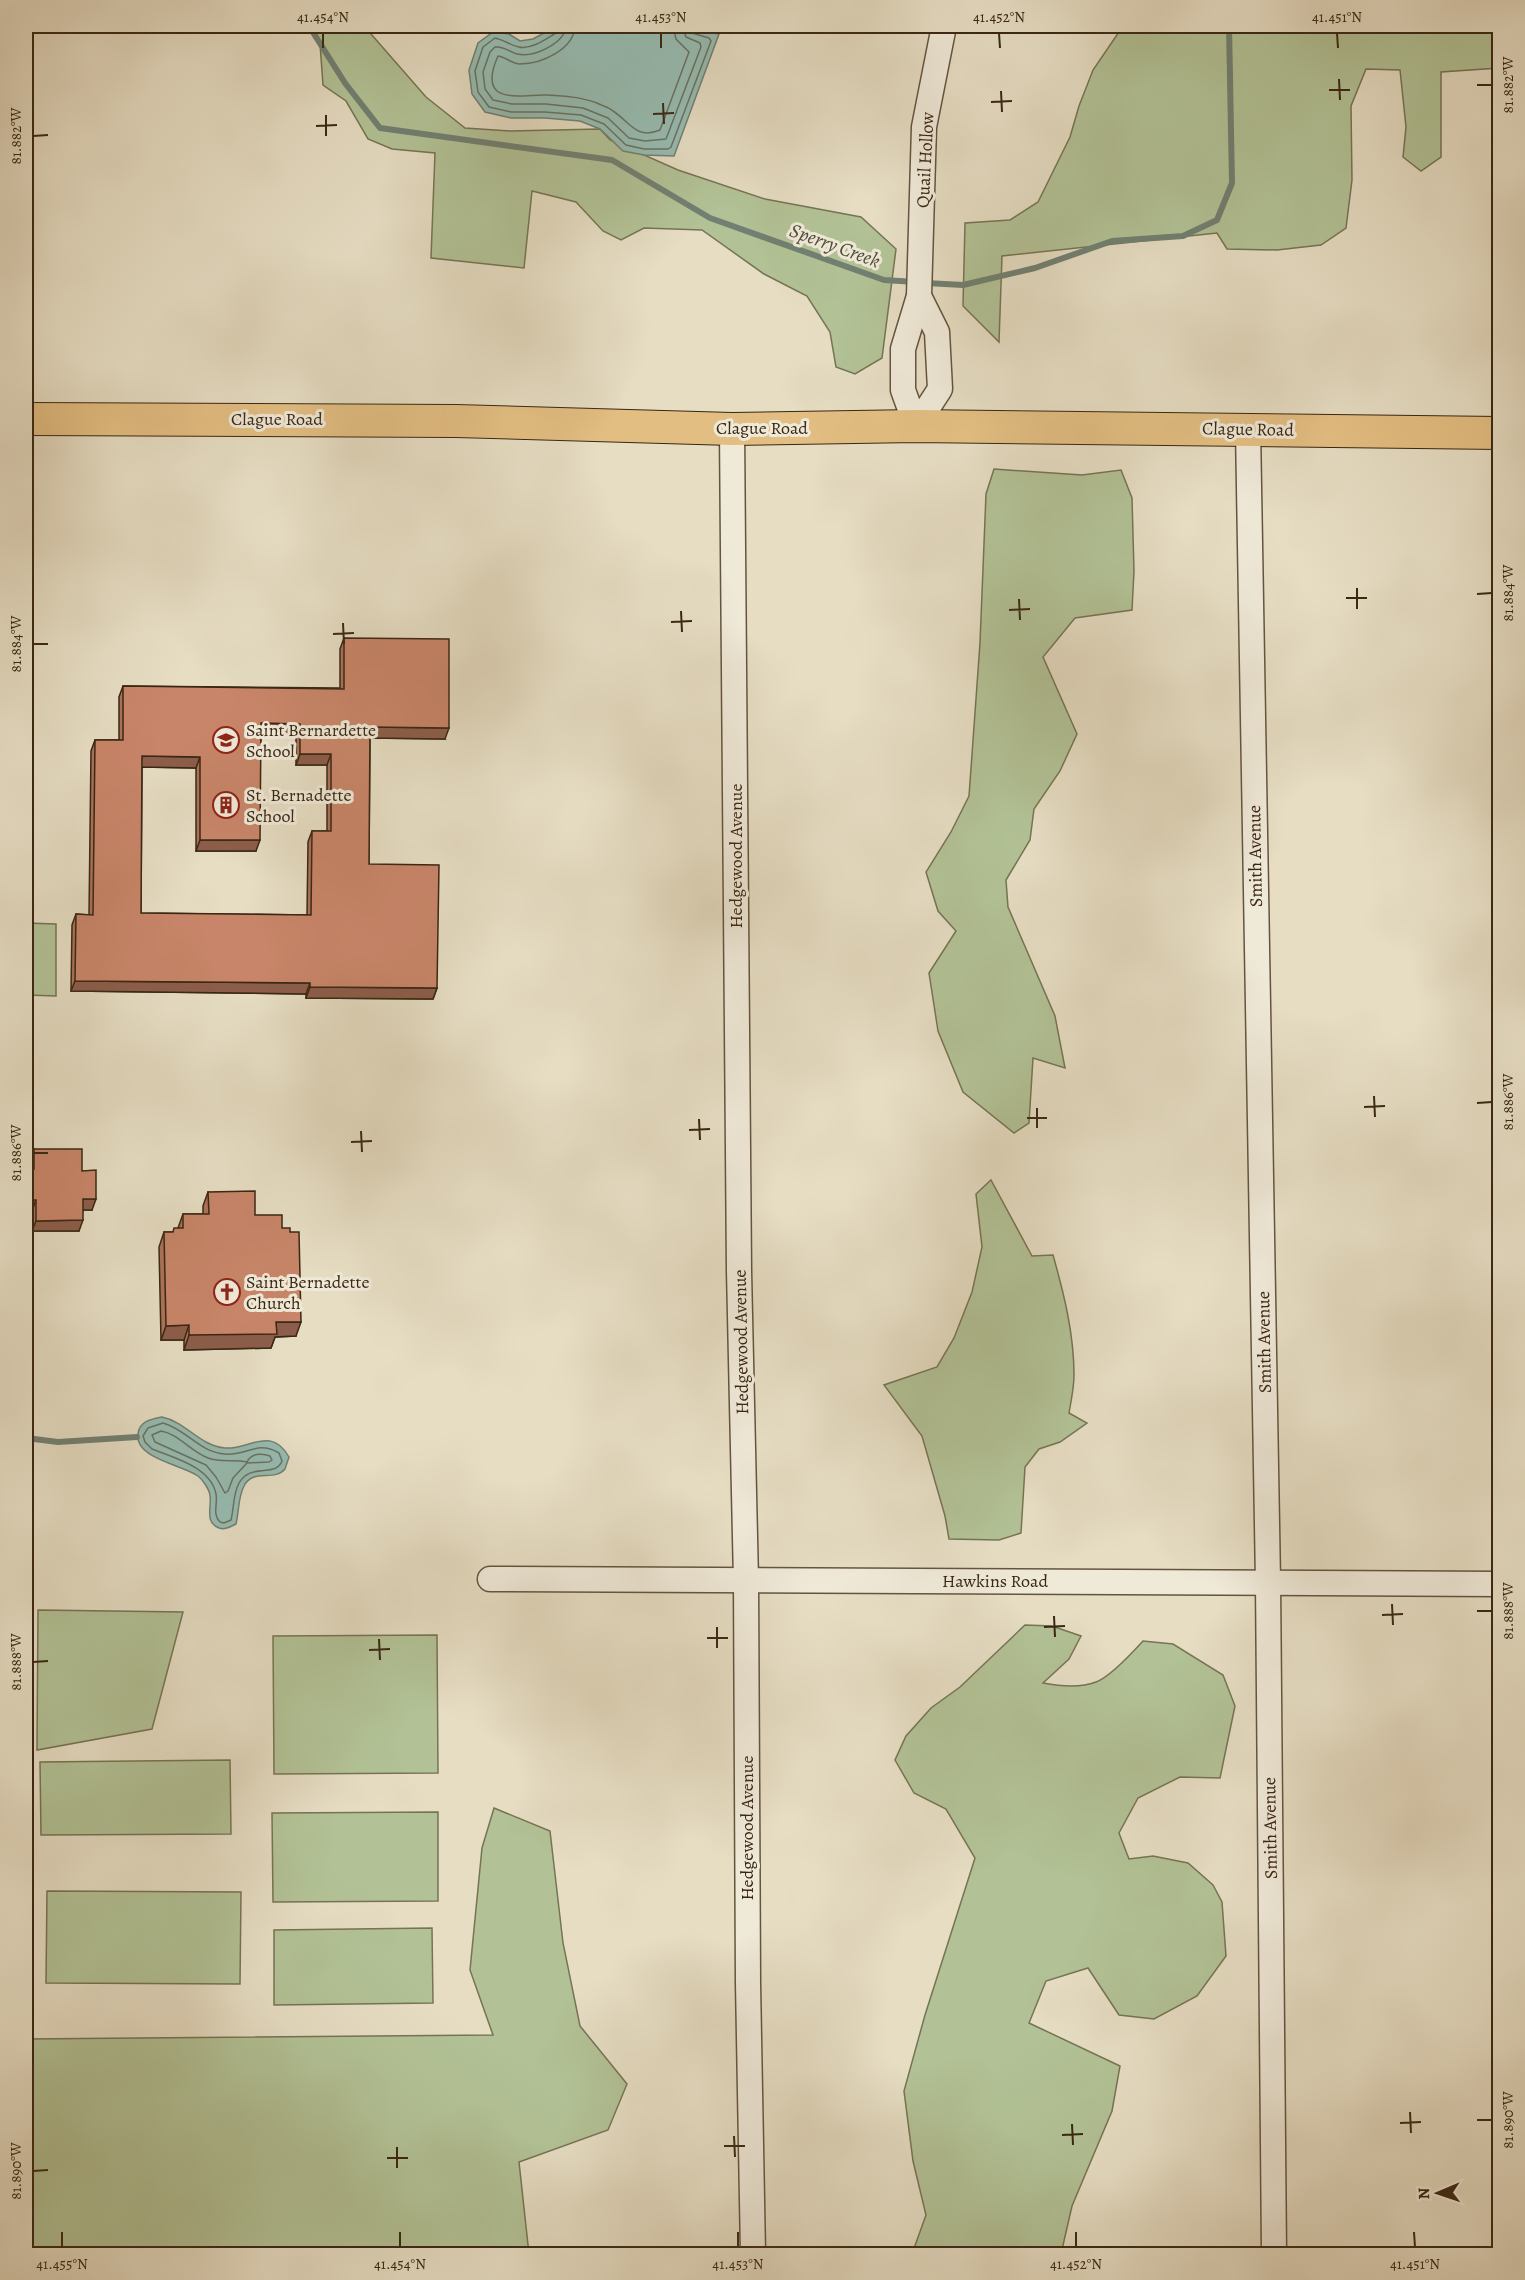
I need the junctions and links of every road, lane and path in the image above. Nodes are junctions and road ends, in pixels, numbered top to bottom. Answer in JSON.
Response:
{"nodes":[{"id":1,"x":944,"y":26,"type":"edge"},
{"id":2,"x":919,"y":296,"type":"junction"},
{"id":3,"x":26,"y":419,"type":"edge"},
{"id":4,"x":916,"y":426,"type":"junction"},
{"id":5,"x":732,"y":429,"type":"junction"},
{"id":6,"x":1248,"y":429,"type":"junction"},
{"id":7,"x":1500,"y":433,"type":"edge"},
{"id":8,"x":490,"y":1580,"type":"dead end"},
{"id":9,"x":746,"y":1581,"type":"junction"},
{"id":10,"x":1268,"y":1582,"type":"junction"},
{"id":11,"x":1500,"y":1584,"type":"edge"},
{"id":12,"x":753,"y":2254,"type":"edge"},
{"id":13,"x":1274,"y":2254,"type":"edge"}],
"edges":[{"from":1,"to":2,"type":"street","name":"Quail Hollow"},
{"from":2,"to":4,"type":"street","name":"Quail Hollow"},
{"from":2,"to":4,"type":"street","name":"Quail Hollow"},
{"from":3,"to":5,"type":"main road","name":"Clague Road"},
{"from":4,"to":5,"type":"main road","name":"Clague Road"},
{"from":4,"to":6,"type":"main road","name":"Clague Road"},
{"from":5,"to":9,"type":"street","name":"Hedgewood Avenue"},
{"from":6,"to":7,"type":"main road","name":"Clague Road"},
{"from":6,"to":10,"type":"street","name":"Smith Avenue"},
{"from":8,"to":9,"type":"street","name":"Hawkins Road"},
{"from":9,"to":10,"type":"street","name":"Hawkins Road"},
{"from":9,"to":12,"type":"street","name":"Hedgewood Avenue"},
{"from":10,"to":11,"type":"street","name":"Hawkins Road"},
{"from":10,"to":13,"type":"street","name":"Smith Avenue"}]}
